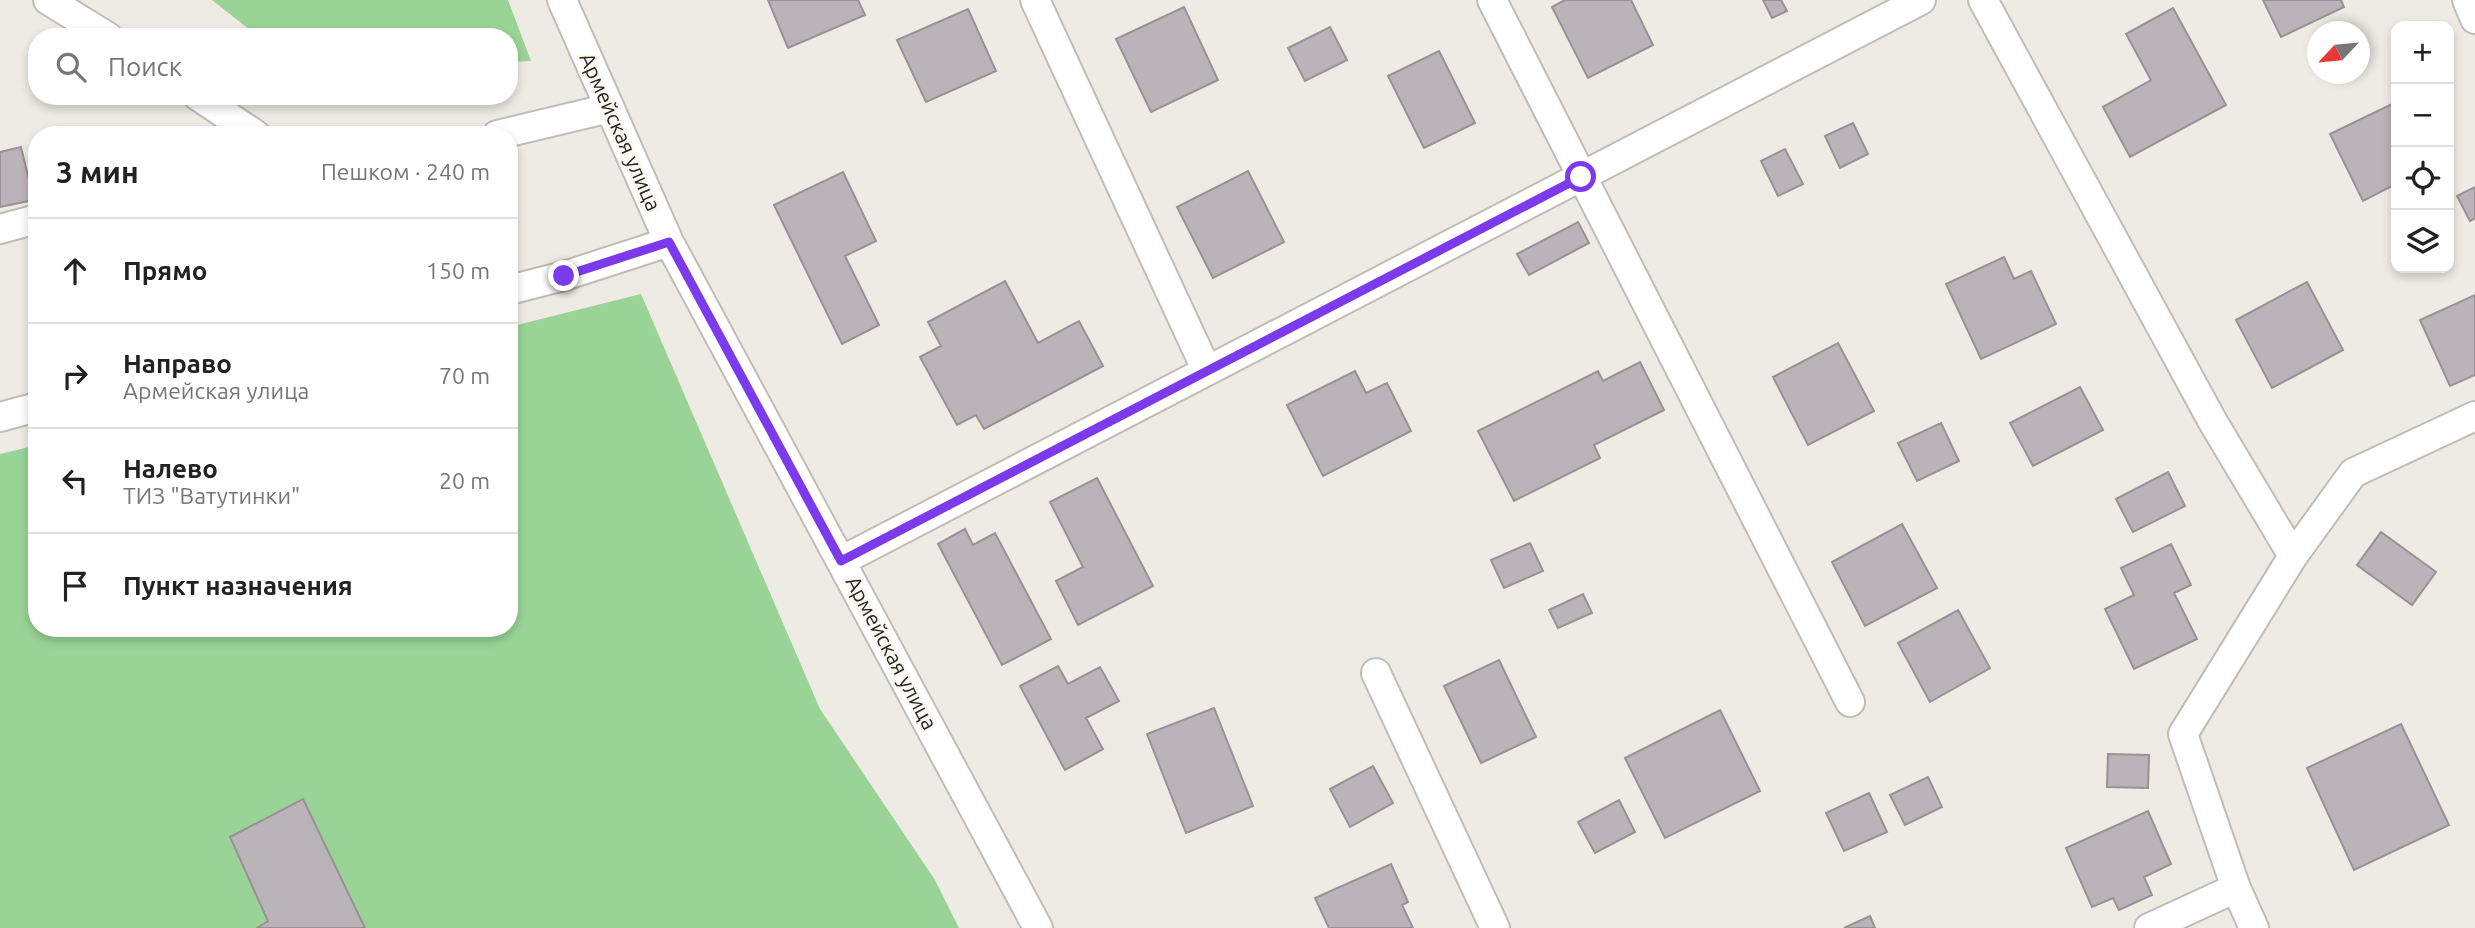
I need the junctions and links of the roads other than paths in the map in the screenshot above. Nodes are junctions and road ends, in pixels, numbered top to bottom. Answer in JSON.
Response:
{"nodes":[{"id":1,"x":48,"y":0,"type":"edge"},
{"id":2,"x":562,"y":0,"type":"edge"},
{"id":3,"x":1034,"y":0,"type":"edge"},
{"id":4,"x":1492,"y":0,"type":"edge"},
{"id":5,"x":1921,"y":0,"type":"edge"},
{"id":6,"x":1983,"y":0,"type":"edge"},
{"id":7,"x":2467,"y":0,"type":"edge"},
{"id":8,"x":2475,"y":19,"type":"edge"},
{"id":9,"x":93,"y":28,"type":"edge"},
{"id":10,"x":211,"y":105,"type":"edge"},
{"id":11,"x":610,"y":108,"type":"junction"},
{"id":12,"x":243,"y":126,"type":"edge"},
{"id":13,"x":518,"y":130,"type":"edge"},
{"id":14,"x":1581,"y":177,"type":"junction"},
{"id":15,"x":28,"y":221,"type":"edge"},
{"id":16,"x":0,"y":229,"type":"edge"},
{"id":17,"x":669,"y":242,"type":"junction"},
{"id":18,"x":518,"y":288,"type":"edge"},
{"id":19,"x":1207,"y":372,"type":"junction"},
{"id":20,"x":28,"y":409,"type":"edge"},
{"id":21,"x":0,"y":416,"type":"edge"},
{"id":22,"x":2475,"y":416,"type":"edge"},
{"id":23,"x":2293,"y":556,"type":"junction"},
{"id":24,"x":841,"y":561,"type":"junction"},
{"id":25,"x":1376,"y":673,"type":"dead end"},
{"id":26,"x":1850,"y":702,"type":"dead end"},
{"id":27,"x":2236,"y":888,"type":"junction"},
{"id":28,"x":1038,"y":928,"type":"edge"},
{"id":29,"x":1495,"y":928,"type":"edge"},
{"id":30,"x":2149,"y":928,"type":"edge"},
{"id":31,"x":2253,"y":928,"type":"edge"}],
"edges":[{"from":1,"to":9,"type":"street"},
{"from":2,"to":11,"type":"street","name":"Армейская улица"},
{"from":3,"to":19,"type":"street"},
{"from":4,"to":14,"type":"street"},
{"from":5,"to":14,"type":"street"},
{"from":6,"to":23,"type":"street"},
{"from":7,"to":8,"type":"street"},
{"from":10,"to":12,"type":"street"},
{"from":11,"to":13,"type":"street"},
{"from":11,"to":17,"type":"street","name":"Армейская улица"},
{"from":14,"to":19,"type":"street"},
{"from":14,"to":26,"type":"street"},
{"from":15,"to":16,"type":"street"},
{"from":17,"to":18,"type":"street"},
{"from":17,"to":24,"type":"street","name":"Армейская улица"},
{"from":19,"to":24,"type":"street"},
{"from":20,"to":21,"type":"street"},
{"from":22,"to":23,"type":"street"},
{"from":23,"to":27,"type":"street"},
{"from":24,"to":28,"type":"street","name":"Армейская улица"},
{"from":25,"to":29,"type":"street"},
{"from":27,"to":30,"type":"street"},
{"from":27,"to":31,"type":"street"}]}
